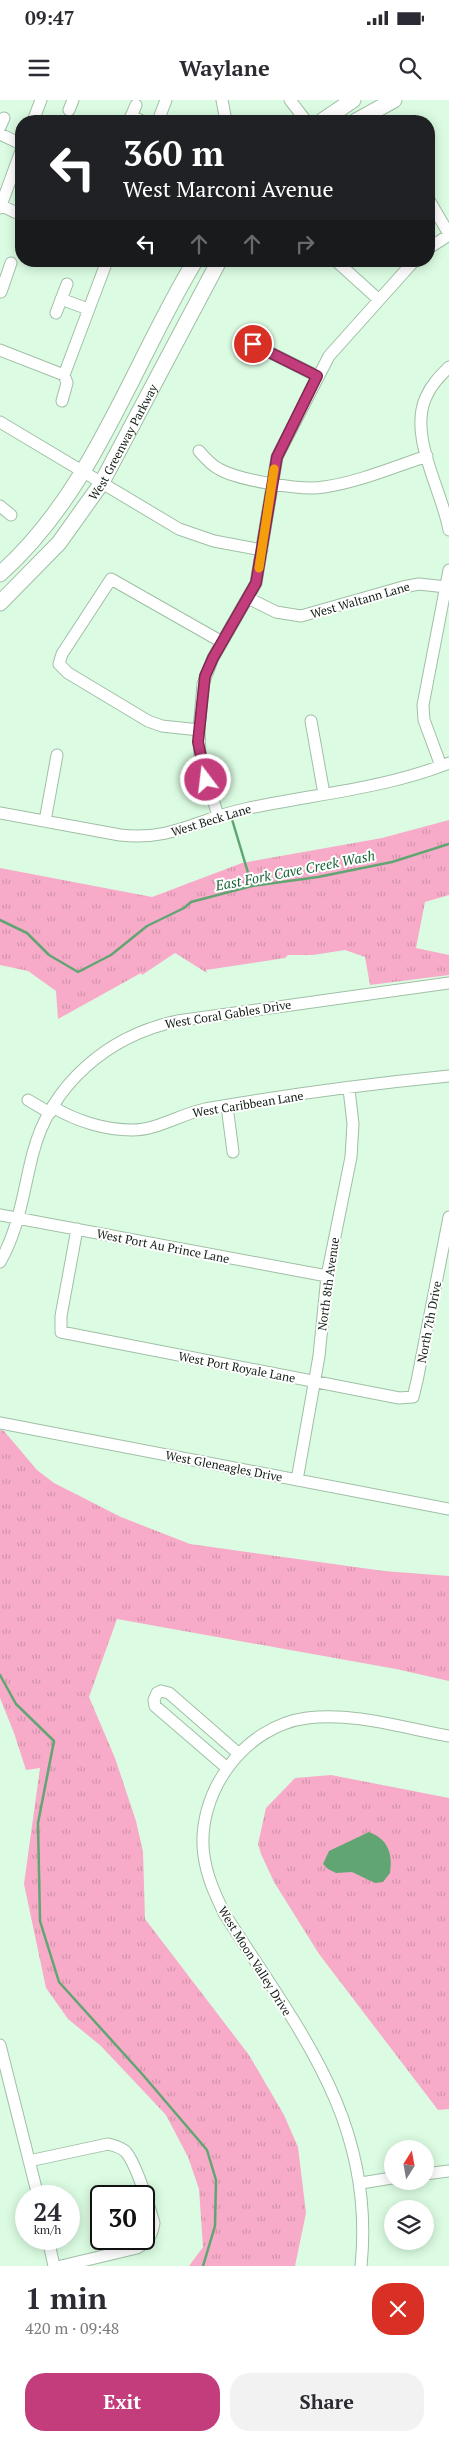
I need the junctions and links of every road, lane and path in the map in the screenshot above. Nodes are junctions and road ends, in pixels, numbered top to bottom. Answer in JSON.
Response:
{"nodes":[{"id":1,"x":40,"y":100,"type":"edge"},
{"id":2,"x":166,"y":100,"type":"edge"},
{"id":3,"x":222,"y":100,"type":"edge"},
{"id":4,"x":290,"y":100,"type":"edge"},
{"id":5,"x":352,"y":100,"type":"edge"},
{"id":6,"x":394,"y":100,"type":"edge"},
{"id":7,"x":136,"y":104,"type":"dead end"},
{"id":8,"x":35,"y":115,"type":"edge"},
{"id":9,"x":132,"y":115,"type":"edge"},
{"id":10,"x":160,"y":115,"type":"edge"},
{"id":11,"x":225,"y":115,"type":"edge"},
{"id":12,"x":301,"y":115,"type":"edge"},
{"id":13,"x":331,"y":115,"type":"edge"},
{"id":14,"x":367,"y":115,"type":"edge"},
{"id":15,"x":0,"y":134,"type":"edge"},
{"id":16,"x":15,"y":141,"type":"edge"},
{"id":17,"x":15,"y":167,"type":"edge"},
{"id":18,"x":0,"y":206,"type":"edge"},
{"id":19,"x":435,"y":210,"type":"edge"},
{"id":20,"x":15,"y":212,"type":"edge"},
{"id":21,"x":449,"y":235,"type":"edge"},
{"id":22,"x":435,"y":244,"type":"edge"},
{"id":23,"x":12,"y":263,"type":"dead end"},
{"id":24,"x":105,"y":267,"type":"edge"},
{"id":25,"x":192,"y":267,"type":"edge"},
{"id":26,"x":216,"y":267,"type":"edge"},
{"id":27,"x":343,"y":267,"type":"edge"},
{"id":28,"x":408,"y":267,"type":"edge"},
{"id":29,"x":3,"y":278,"type":"edge"},
{"id":30,"x":66,"y":284,"type":"dead end"},
{"id":31,"x":1,"y":292,"type":"edge"},
{"id":32,"x":61,"y":299,"type":"junction"},
{"id":33,"x":378,"y":299,"type":"junction"},
{"id":34,"x":88,"y":309,"type":"junction"},
{"id":35,"x":56,"y":313,"type":"dead end"},
{"id":36,"x":253,"y":344,"type":"dead end"},
{"id":37,"x":0,"y":350,"type":"edge"},
{"id":38,"x":449,"y":366,"type":"edge"},
{"id":39,"x":64,"y":375,"type":"junction"},
{"id":40,"x":317,"y":376,"type":"junction"},
{"id":41,"x":62,"y":401,"type":"dead end"},
{"id":42,"x":0,"y":422,"type":"edge"},
{"id":43,"x":199,"y":451,"type":"dead end"},
{"id":44,"x":427,"y":456,"type":"junction"},
{"id":45,"x":84,"y":473,"type":"junction"},
{"id":46,"x":272,"y":483,"type":"junction"},
{"id":47,"x":101,"y":484,"type":"junction"},
{"id":48,"x":0,"y":506,"type":"edge"},
{"id":49,"x":447,"y":512,"type":"edge"},
{"id":50,"x":11,"y":515,"type":"dead end"},
{"id":51,"x":449,"y":530,"type":"edge"},
{"id":52,"x":262,"y":550,"type":"junction"},
{"id":53,"x":449,"y":570,"type":"edge"},
{"id":54,"x":0,"y":574,"type":"edge"},
{"id":55,"x":446,"y":587,"type":"junction"},
{"id":56,"x":248,"y":598,"type":"junction"},
{"id":57,"x":0,"y":603,"type":"edge"},
{"id":58,"x":222,"y":642,"type":"junction"},
{"id":59,"x":311,"y":721,"type":"dead end"},
{"id":60,"x":199,"y":730,"type":"junction"},
{"id":61,"x":57,"y":756,"type":"dead end"},
{"id":62,"x":445,"y":765,"type":"edge"},
{"id":63,"x":324,"y":794,"type":"junction"},
{"id":64,"x":0,"y":813,"type":"edge"},
{"id":65,"x":218,"y":816,"type":"junction"},
{"id":66,"x":45,"y":821,"type":"junction"},
{"id":67,"x":449,"y":983,"type":"edge"},
{"id":68,"x":449,"y":1076,"type":"edge"},
{"id":69,"x":349,"y":1089,"type":"junction"},
{"id":70,"x":28,"y":1100,"type":"dead end"},
{"id":71,"x":227,"y":1106,"type":"junction"},
{"id":72,"x":51,"y":1110,"type":"junction"},
{"id":73,"x":233,"y":1152,"type":"dead end"},
{"id":74,"x":0,"y":1215,"type":"edge"},
{"id":75,"x":449,"y":1217,"type":"edge"},
{"id":76,"x":19,"y":1218,"type":"junction"},
{"id":77,"x":77,"y":1229,"type":"junction"},
{"id":78,"x":0,"y":1262,"type":"edge"},
{"id":79,"x":327,"y":1276,"type":"junction"},
{"id":80,"x":315,"y":1382,"type":"junction"},
{"id":81,"x":413,"y":1397,"type":"joint"},
{"id":82,"x":0,"y":1423,"type":"edge"},
{"id":83,"x":297,"y":1480,"type":"junction"},
{"id":84,"x":449,"y":1509,"type":"edge"},
{"id":85,"x":449,"y":1736,"type":"edge"},
{"id":86,"x":239,"y":1754,"type":"junction"},
{"id":87,"x":227,"y":1768,"type":"junction"},
{"id":88,"x":0,"y":2045,"type":"edge"},
{"id":89,"x":29,"y":2161,"type":"junction"},
{"id":90,"x":449,"y":2171,"type":"edge"},
{"id":91,"x":434,"y":2173,"type":"edge"},
{"id":92,"x":384,"y":2179,"type":"edge"},
{"id":93,"x":361,"y":2183,"type":"junction"},
{"id":94,"x":35,"y":2185,"type":"edge"},
{"id":95,"x":50,"y":2250,"type":"edge"},
{"id":96,"x":54,"y":2266,"type":"edge"},
{"id":97,"x":61,"y":2266,"type":"edge"},
{"id":98,"x":361,"y":2266,"type":"edge"}],
"edges":[{"from":1,"to":8,"type":"street"},
{"from":2,"to":10,"type":"street"},
{"from":3,"to":11,"type":"street"},
{"from":4,"to":12,"type":"street"},
{"from":5,"to":13,"type":"main road"},
{"from":6,"to":14,"type":"main road"},
{"from":7,"to":9,"type":"street"},
{"from":15,"to":16,"type":"street"},
{"from":17,"to":18,"type":"street"},
{"from":18,"to":20,"type":"street"},
{"from":19,"to":21,"type":"street"},
{"from":21,"to":22,"type":"street"},
{"from":23,"to":29,"type":"street"},
{"from":24,"to":34,"type":"street"},
{"from":25,"to":45,"type":"main road","name":"West Greenway Parkway"},
{"from":26,"to":47,"type":"main road","name":"West Greenway Parkway"},
{"from":27,"to":33,"type":"street"},
{"from":28,"to":33,"type":"street"},
{"from":29,"to":31,"type":"street"},
{"from":30,"to":32,"type":"street"},
{"from":32,"to":34,"type":"street"},
{"from":32,"to":35,"type":"street"},
{"from":33,"to":40,"type":"street"},
{"from":34,"to":39,"type":"street"},
{"from":36,"to":40,"type":"street"},
{"from":37,"to":39,"type":"street"},
{"from":38,"to":44,"type":"street"},
{"from":39,"to":41,"type":"street"},
{"from":40,"to":46,"type":"street"},
{"from":42,"to":45,"type":"street"},
{"from":43,"to":46,"type":"street"},
{"from":44,"to":46,"type":"street"},
{"from":44,"to":49,"type":"street"},
{"from":45,"to":47,"type":"street"},
{"from":45,"to":54,"type":"main road","name":"West Greenway Parkway"},
{"from":46,"to":52,"type":"street"},
{"from":47,"to":52,"type":"street"},
{"from":47,"to":57,"type":"main road","name":"West Greenway Parkway"},
{"from":48,"to":50,"type":"street"},
{"from":49,"to":51,"type":"street"},
{"from":52,"to":56,"type":"street"},
{"from":53,"to":55,"type":"street"},
{"from":55,"to":56,"type":"street","name":"West Waltann Lane"},
{"from":55,"to":62,"type":"street"},
{"from":56,"to":58,"type":"street"},
{"from":58,"to":60,"type":"street"},
{"from":58,"to":60,"type":"street"},
{"from":59,"to":63,"type":"street"},
{"from":60,"to":65,"type":"street"},
{"from":61,"to":66,"type":"street"},
{"from":62,"to":63,"type":"street","name":"West Beck Lane"},
{"from":63,"to":65,"type":"street","name":"West Beck Lane"},
{"from":64,"to":66,"type":"street","name":"West Beck Lane"},
{"from":65,"to":66,"type":"street","name":"West Beck Lane"},
{"from":67,"to":72,"type":"street","name":"West Coral Gables Drive"},
{"from":68,"to":69,"type":"street","name":"West Caribbean Lane"},
{"from":69,"to":71,"type":"street","name":"West Caribbean Lane"},
{"from":69,"to":79,"type":"street","name":"North 8th Avenue"},
{"from":70,"to":72,"type":"street","name":"West Caribbean Lane"},
{"from":71,"to":72,"type":"street","name":"West Caribbean Lane"},
{"from":71,"to":73,"type":"street"},
{"from":72,"to":76,"type":"street","name":"West Coral Gables Drive"},
{"from":74,"to":76,"type":"street","name":"West Port Au Prince Lane"},
{"from":75,"to":81,"type":"street","name":"North 7th Drive"},
{"from":76,"to":77,"type":"street","name":"West Port Au Prince Lane"},
{"from":76,"to":78,"type":"street","name":"West Coral Gables Drive"},
{"from":77,"to":79,"type":"street","name":"West Port Au Prince Lane"},
{"from":77,"to":80,"type":"street","name":"West Port Royale Lane"},
{"from":79,"to":80,"type":"street","name":"North 8th Avenue"},
{"from":80,"to":81,"type":"street","name":"West Port Royale Lane"},
{"from":80,"to":83,"type":"street","name":"North 8th Avenue"},
{"from":82,"to":83,"type":"street","name":"West Gleneagles Drive"},
{"from":83,"to":84,"type":"street","name":"West Gleneagles Drive"},
{"from":85,"to":86,"type":"street","name":"West Moon Valley Drive"},
{"from":86,"to":87,"type":"street","name":"West Moon Valley Drive"},
{"from":86,"to":87,"type":"street"},
{"from":87,"to":93,"type":"street","name":"West Moon Valley Drive"},
{"from":88,"to":89,"type":"street"},
{"from":89,"to":94,"type":"street"},
{"from":89,"to":97,"type":"street"},
{"from":90,"to":91,"type":"street"},
{"from":92,"to":93,"type":"street"},
{"from":93,"to":98,"type":"street","name":"West Moon Valley Drive"},
{"from":95,"to":96,"type":"street"}]}
